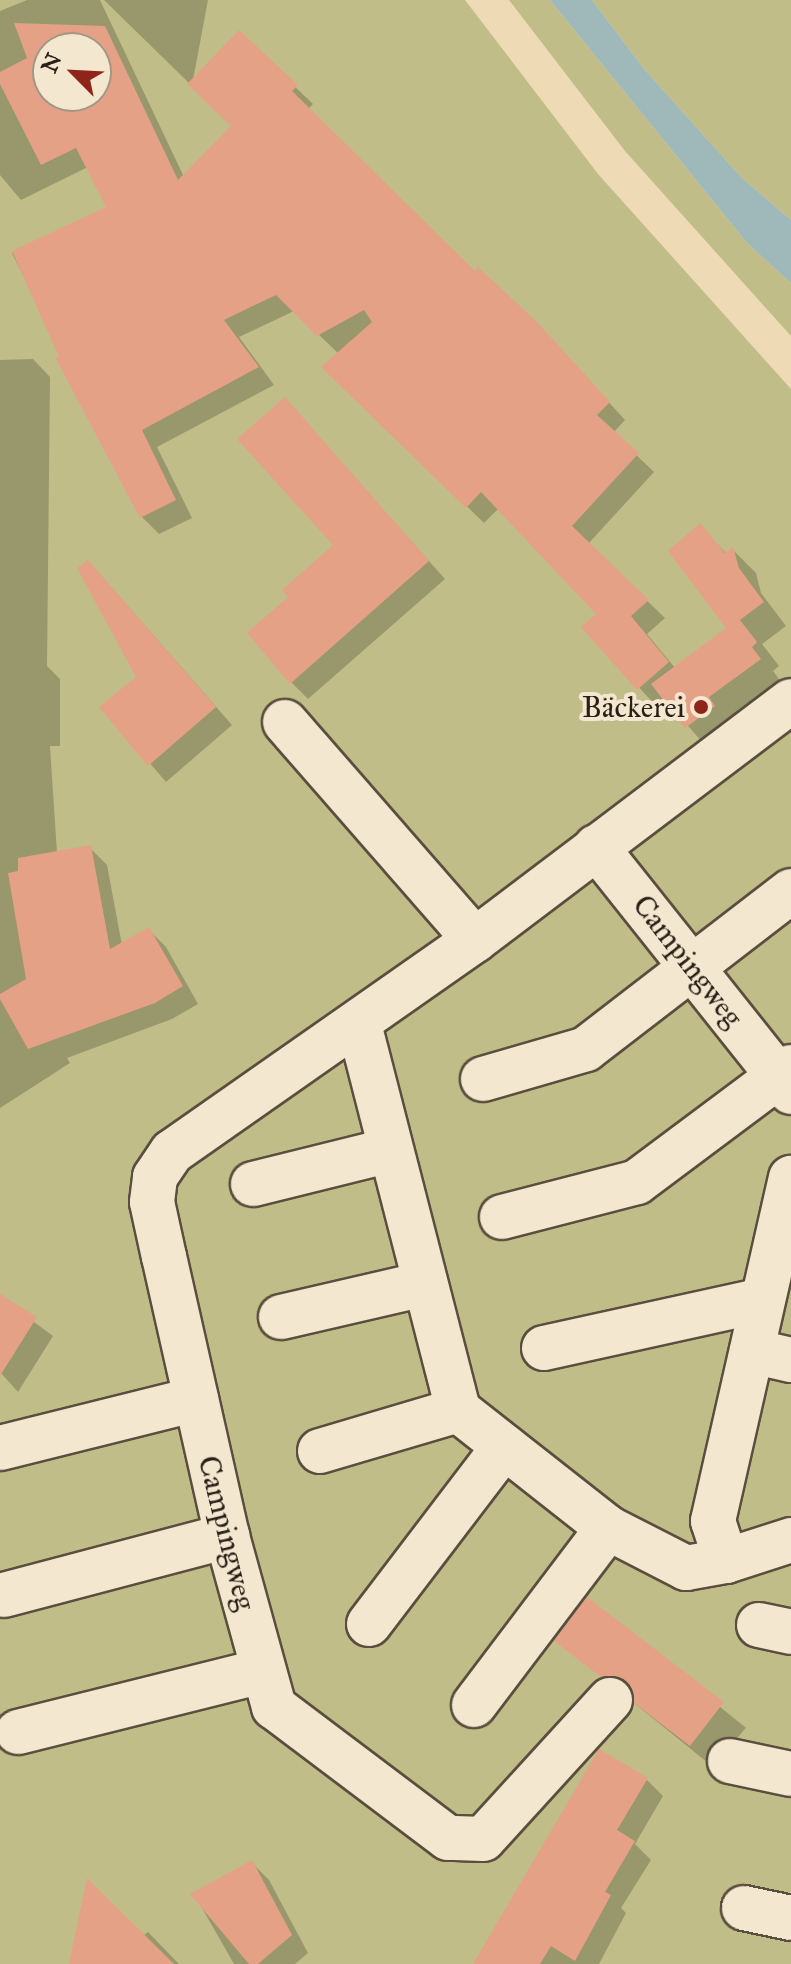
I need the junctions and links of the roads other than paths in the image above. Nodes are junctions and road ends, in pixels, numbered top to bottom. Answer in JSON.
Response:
{"nodes":[{"id":1,"x":791,"y":701,"type":"edge"},
{"id":2,"x":285,"y":722,"type":"dead end"},
{"id":3,"x":596,"y":847,"type":"junction"},
{"id":4,"x":791,"y":891,"type":"edge"},
{"id":5,"x":475,"y":940,"type":"junction"},
{"id":6,"x":693,"y":966,"type":"junction"},
{"id":7,"x":359,"y":1024,"type":"junction"},
{"id":8,"x":483,"y":1079,"type":"dead end"},
{"id":9,"x":787,"y":1079,"type":"edge"},
{"id":10,"x":390,"y":1150,"type":"junction"},
{"id":11,"x":253,"y":1184,"type":"dead end"},
{"id":12,"x":788,"y":1204,"type":"edge"},
{"id":13,"x":502,"y":1217,"type":"dead end"},
{"id":14,"x":424,"y":1284,"type":"junction"},
{"id":15,"x":762,"y":1300,"type":"junction"},
{"id":16,"x":281,"y":1317,"type":"dead end"},
{"id":17,"x":544,"y":1348,"type":"dead end"},
{"id":18,"x":772,"y":1355,"type":"edge"},
{"id":19,"x":196,"y":1399,"type":"junction"},
{"id":20,"x":458,"y":1410,"type":"junction"},
{"id":21,"x":504,"y":1447,"type":"junction"},
{"id":22,"x":0,"y":1448,"type":"edge"},
{"id":23,"x":320,"y":1451,"type":"dead end"},
{"id":24,"x":608,"y":1528,"type":"junction"},
{"id":25,"x":227,"y":1536,"type":"junction"},
{"id":26,"x":791,"y":1540,"type":"edge"},
{"id":27,"x":726,"y":1561,"type":"junction"},
{"id":28,"x":4,"y":1595,"type":"dead end"},
{"id":29,"x":369,"y":1624,"type":"dead end"},
{"id":30,"x":262,"y":1671,"type":"junction"},
{"id":31,"x":610,"y":1700,"type":"dead end"},
{"id":32,"x":474,"y":1705,"type":"dead end"},
{"id":33,"x":18,"y":1732,"type":"dead end"},
{"id":34,"x":730,"y":1761,"type":"dead end"},
{"id":35,"x":791,"y":1774,"type":"edge"},
{"id":36,"x":744,"y":1908,"type":"dead end"},
{"id":37,"x":791,"y":1918,"type":"edge"}],
"edges":[{"from":1,"to":3,"type":"lane","name":"Campingweg"},
{"from":2,"to":5,"type":"lane"},
{"from":3,"to":5,"type":"lane","name":"Campingweg"},
{"from":3,"to":6,"type":"lane","name":"Campingweg"},
{"from":4,"to":6,"type":"lane"},
{"from":5,"to":7,"type":"lane","name":"Campingweg"},
{"from":6,"to":8,"type":"lane"},
{"from":6,"to":9,"type":"lane","name":"Campingweg"},
{"from":7,"to":10,"type":"lane"},
{"from":7,"to":19,"type":"lane","name":"Campingweg"},
{"from":9,"to":13,"type":"lane"},
{"from":10,"to":11,"type":"lane"},
{"from":10,"to":14,"type":"lane"},
{"from":12,"to":15,"type":"lane"},
{"from":14,"to":16,"type":"lane"},
{"from":14,"to":20,"type":"lane"},
{"from":15,"to":17,"type":"lane"},
{"from":15,"to":18,"type":"lane"},
{"from":18,"to":27,"type":"lane"},
{"from":19,"to":22,"type":"lane"},
{"from":19,"to":25,"type":"lane","name":"Campingweg"},
{"from":20,"to":21,"type":"lane"},
{"from":20,"to":23,"type":"lane"},
{"from":21,"to":24,"type":"lane"},
{"from":21,"to":29,"type":"lane"},
{"from":24,"to":27,"type":"lane"},
{"from":24,"to":32,"type":"lane"},
{"from":25,"to":28,"type":"lane"},
{"from":25,"to":30,"type":"lane","name":"Campingweg"},
{"from":26,"to":27,"type":"lane"},
{"from":30,"to":31,"type":"lane","name":"Campingweg"},
{"from":30,"to":33,"type":"lane"},
{"from":34,"to":35,"type":"lane"},
{"from":36,"to":37,"type":"lane"}]}
